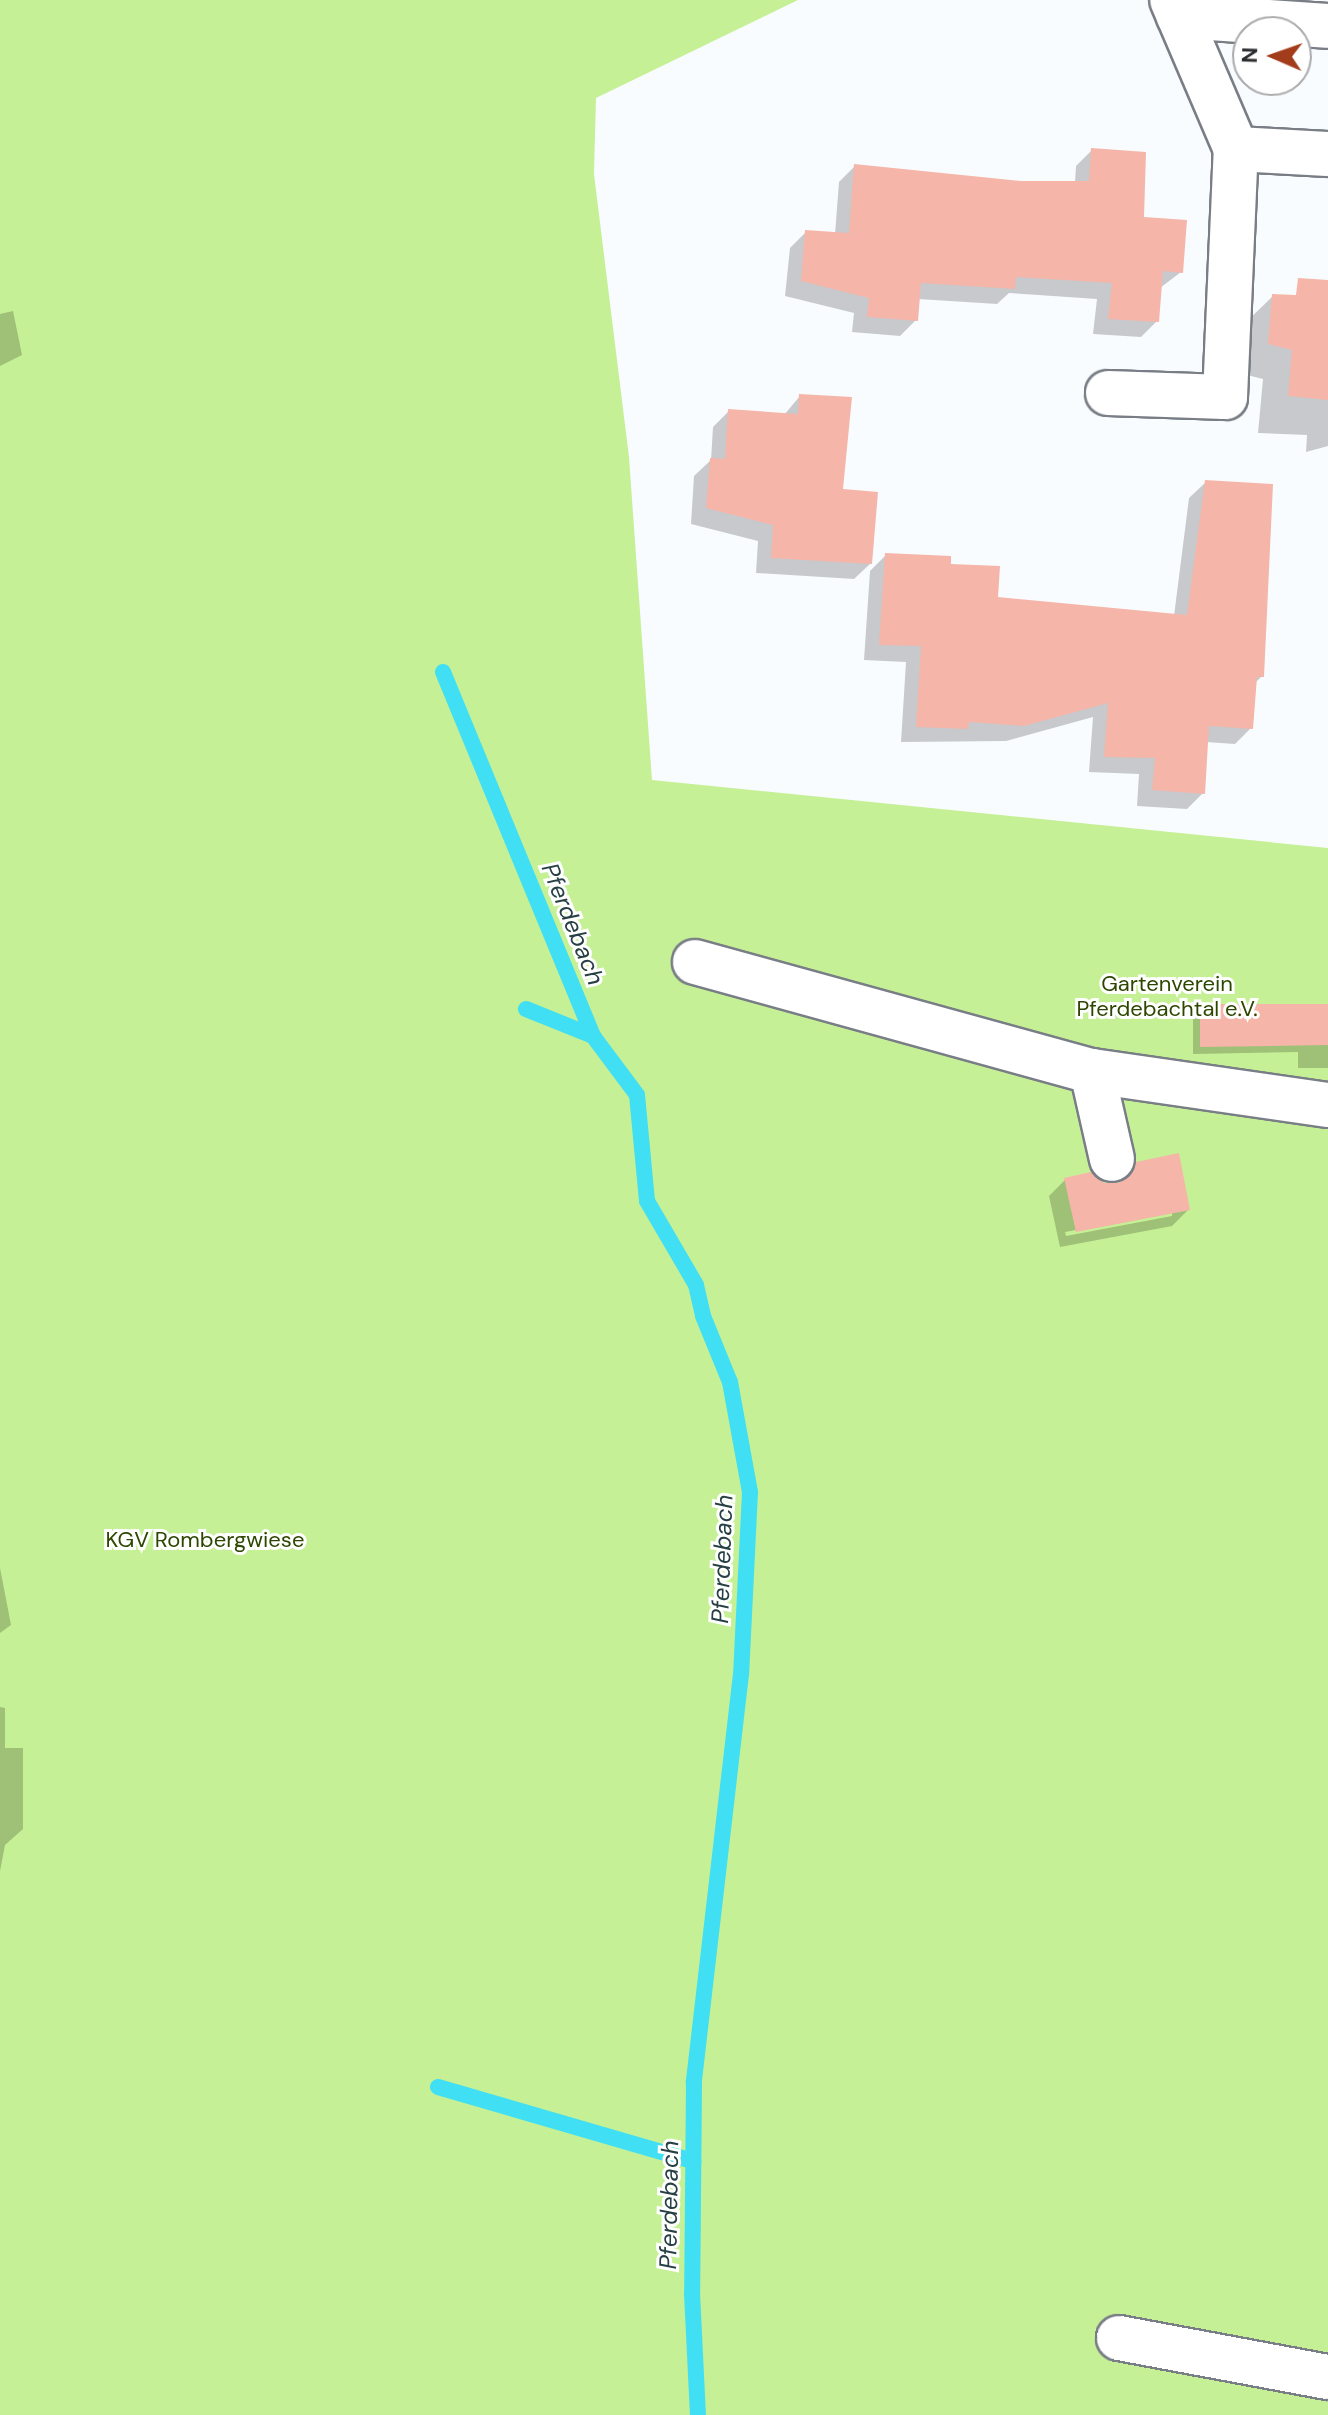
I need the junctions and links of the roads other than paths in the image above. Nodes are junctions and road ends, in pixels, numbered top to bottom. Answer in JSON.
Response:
{"nodes":[{"id":1,"x":1176,"y":8,"type":"edge"},
{"id":2,"x":1328,"y":26,"type":"edge"},
{"id":3,"x":1236,"y":149,"type":"junction"},
{"id":4,"x":1328,"y":154,"type":"edge"},
{"id":5,"x":1108,"y":393,"type":"dead end"},
{"id":6,"x":695,"y":962,"type":"dead end"},
{"id":7,"x":1092,"y":1071,"type":"junction"},
{"id":8,"x":1328,"y":1105,"type":"edge"},
{"id":9,"x":1112,"y":1159,"type":"dead end"},
{"id":10,"x":1119,"y":2338,"type":"dead end"},
{"id":11,"x":1328,"y":2377,"type":"edge"}],
"edges":[{"from":1,"to":2,"type":"lane"},
{"from":1,"to":3,"type":"lane"},
{"from":3,"to":4,"type":"lane"},
{"from":3,"to":5,"type":"lane"},
{"from":6,"to":7,"type":"lane"},
{"from":7,"to":8,"type":"lane"},
{"from":7,"to":9,"type":"lane"},
{"from":10,"to":11,"type":"lane"}]}
